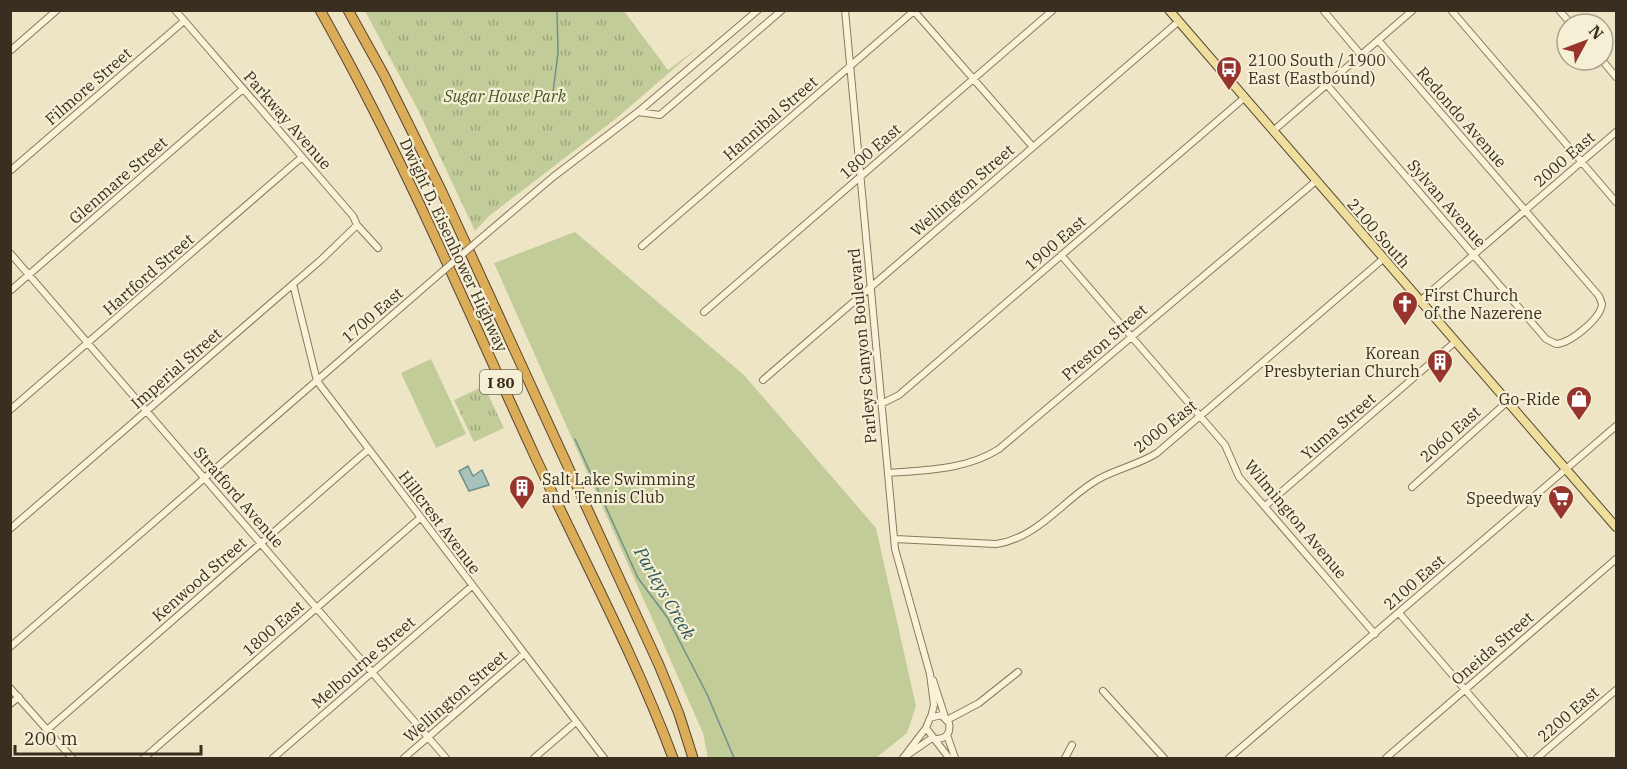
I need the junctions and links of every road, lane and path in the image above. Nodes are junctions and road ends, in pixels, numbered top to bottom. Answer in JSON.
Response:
{"nodes":[{"id":1,"x":57,"y":10,"type":"edge"},
{"id":2,"x":175,"y":10,"type":"edge"},
{"id":3,"x":320,"y":10,"type":"edge"},
{"id":4,"x":348,"y":10,"type":"edge"},
{"id":5,"x":758,"y":10,"type":"edge"},
{"id":6,"x":782,"y":10,"type":"edge"},
{"id":7,"x":845,"y":10,"type":"edge"},
{"id":8,"x":1053,"y":10,"type":"edge"},
{"id":9,"x":1169,"y":10,"type":"edge"},
{"id":10,"x":1323,"y":10,"type":"edge"},
{"id":11,"x":1413,"y":10,"type":"edge"},
{"id":12,"x":1451,"y":10,"type":"edge"},
{"id":13,"x":915,"y":11,"type":"edge"},
{"id":14,"x":184,"y":21,"type":"junction"},
{"id":15,"x":1178,"y":22,"type":"junction"},
{"id":16,"x":1378,"y":40,"type":"junction"},
{"id":17,"x":10,"y":51,"type":"edge"},
{"id":18,"x":1361,"y":55,"type":"junction"},
{"id":19,"x":850,"y":66,"type":"junction"},
{"id":20,"x":974,"y":79,"type":"junction"},
{"id":21,"x":1327,"y":85,"type":"junction"},
{"id":22,"x":243,"y":89,"type":"junction"},
{"id":23,"x":1244,"y":98,"type":"junction"},
{"id":24,"x":638,"y":112,"type":"junction"},
{"id":25,"x":1273,"y":131,"type":"junction"},
{"id":26,"x":1617,"y":132,"type":"edge"},
{"id":27,"x":1033,"y":147,"type":"junction"},
{"id":28,"x":302,"y":157,"type":"junction"},
{"id":29,"x":1582,"y":162,"type":"junction"},
{"id":30,"x":10,"y":171,"type":"edge"},
{"id":31,"x":861,"y":177,"type":"junction"},
{"id":32,"x":1316,"y":181,"type":"junction"},
{"id":33,"x":1617,"y":202,"type":"edge"},
{"id":34,"x":1525,"y":210,"type":"junction"},
{"id":35,"x":357,"y":225,"type":"junction"},
{"id":36,"x":642,"y":246,"type":"dead end"},
{"id":37,"x":378,"y":248,"type":"dead end"},
{"id":38,"x":10,"y":253,"type":"edge"},
{"id":39,"x":1061,"y":255,"type":"junction"},
{"id":40,"x":1474,"y":255,"type":"junction"},
{"id":41,"x":1383,"y":259,"type":"junction"},
{"id":42,"x":29,"y":274,"type":"junction"},
{"id":43,"x":293,"y":284,"type":"junction"},
{"id":44,"x":871,"y":287,"type":"junction"},
{"id":45,"x":10,"y":291,"type":"edge"},
{"id":46,"x":1420,"y":301,"type":"junction"},
{"id":47,"x":704,"y":312,"type":"dead end"},
{"id":48,"x":1131,"y":336,"type":"junction"},
{"id":49,"x":1546,"y":339,"type":"joint"},
{"id":50,"x":1455,"y":342,"type":"junction"},
{"id":51,"x":88,"y":343,"type":"junction"},
{"id":52,"x":763,"y":380,"type":"dead end"},
{"id":53,"x":317,"y":381,"type":"junction"},
{"id":54,"x":1507,"y":402,"type":"junction"},
{"id":55,"x":881,"y":404,"type":"junction"},
{"id":56,"x":10,"y":410,"type":"edge"},
{"id":57,"x":147,"y":411,"type":"junction"},
{"id":58,"x":1201,"y":417,"type":"junction"},
{"id":59,"x":1617,"y":426,"type":"edge"},
{"id":60,"x":369,"y":449,"type":"junction"},
{"id":61,"x":1566,"y":470,"type":"junction"},
{"id":62,"x":888,"y":473,"type":"junction"},
{"id":63,"x":205,"y":478,"type":"junction"},
{"id":64,"x":1412,"y":487,"type":"dead end"},
{"id":65,"x":1265,"y":506,"type":"junction"},
{"id":66,"x":420,"y":518,"type":"junction"},
{"id":67,"x":1617,"y":527,"type":"edge"},
{"id":68,"x":10,"y":529,"type":"edge"},
{"id":69,"x":895,"y":539,"type":"junction"},
{"id":70,"x":261,"y":543,"type":"junction"},
{"id":71,"x":1617,"y":559,"type":"edge"},
{"id":72,"x":472,"y":586,"type":"junction"},
{"id":73,"x":317,"y":608,"type":"junction"},
{"id":74,"x":1399,"y":613,"type":"junction"},
{"id":75,"x":1375,"y":634,"type":"junction"},
{"id":76,"x":10,"y":647,"type":"edge"},
{"id":77,"x":524,"y":654,"type":"junction"},
{"id":78,"x":372,"y":672,"type":"junction"},
{"id":79,"x":1018,"y":672,"type":"dead end"},
{"id":80,"x":930,"y":674,"type":"junction"},
{"id":81,"x":10,"y":688,"type":"edge"},
{"id":82,"x":1465,"y":690,"type":"junction"},
{"id":83,"x":1617,"y":690,"type":"edge"},
{"id":84,"x":1103,"y":691,"type":"dead end"},
{"id":85,"x":18,"y":697,"type":"junction"},
{"id":86,"x":10,"y":704,"type":"edge"},
{"id":87,"x":931,"y":717,"type":"junction"},
{"id":88,"x":946,"y":718,"type":"junction"},
{"id":89,"x":576,"y":722,"type":"junction"},
{"id":90,"x":926,"y":729,"type":"junction"},
{"id":91,"x":47,"y":730,"type":"junction"},
{"id":92,"x":947,"y":735,"type":"junction"},
{"id":93,"x":428,"y":738,"type":"junction"},
{"id":94,"x":934,"y":739,"type":"junction"},
{"id":95,"x":1072,"y":745,"type":"dead end"},
{"id":96,"x":902,"y":758,"type":"edge"},
{"id":97,"x":1233,"y":758,"type":"edge"},
{"id":98,"x":72,"y":759,"type":"edge"},
{"id":99,"x":144,"y":759,"type":"edge"},
{"id":100,"x":273,"y":759,"type":"edge"},
{"id":101,"x":404,"y":759,"type":"edge"},
{"id":102,"x":446,"y":759,"type":"edge"},
{"id":103,"x":534,"y":759,"type":"edge"},
{"id":104,"x":604,"y":759,"type":"edge"},
{"id":105,"x":673,"y":759,"type":"edge"},
{"id":106,"x":693,"y":759,"type":"edge"},
{"id":107,"x":949,"y":759,"type":"edge"},
{"id":108,"x":955,"y":759,"type":"edge"},
{"id":109,"x":1065,"y":759,"type":"edge"},
{"id":110,"x":1164,"y":759,"type":"edge"},
{"id":111,"x":1386,"y":759,"type":"edge"},
{"id":112,"x":1524,"y":759,"type":"edge"},
{"id":113,"x":1537,"y":759,"type":"edge"}],
"edges":[{"from":1,"to":17,"type":"street"},
{"from":2,"to":14,"type":"street","name":"Parkway Avenue"},
{"from":3,"to":105,"type":"highway","name":"Dwight D. Eisenhower Highway","number":"I 80"},
{"from":4,"to":106,"type":"highway","name":"Dwight D. Eisenhower Highway","number":"I 80"},
{"from":5,"to":24,"type":"street","name":"1700 East"},
{"from":6,"to":24,"type":"street"},
{"from":7,"to":19,"type":"street","name":"Parleys Canyon Boulevard"},
{"from":8,"to":20,"type":"street","name":"1800 East"},
{"from":9,"to":15,"type":"main road","name":"2100 South"},
{"from":10,"to":18,"type":"street"},
{"from":11,"to":16,"type":"street"},
{"from":12,"to":29,"type":"street"},
{"from":13,"to":19,"type":"street","name":"Hannibal Street"},
{"from":13,"to":20,"type":"street"},
{"from":14,"to":22,"type":"street","name":"Parkway Avenue"},
{"from":14,"to":30,"type":"street","name":"Filmore Street"},
{"from":15,"to":23,"type":"main road","name":"2100 South"},
{"from":15,"to":27,"type":"street","name":"Wellington Street"},
{"from":16,"to":18,"type":"street"},
{"from":16,"to":34,"type":"street","name":"Redondo Avenue"},
{"from":18,"to":21,"type":"street"},
{"from":19,"to":31,"type":"street","name":"Parleys Canyon Boulevard"},
{"from":19,"to":36,"type":"street","name":"Hannibal Street"},
{"from":20,"to":27,"type":"street"},
{"from":20,"to":31,"type":"street","name":"1800 East"},
{"from":21,"to":25,"type":"street"},
{"from":21,"to":40,"type":"street","name":"Sylvan Avenue"},
{"from":22,"to":28,"type":"street","name":"Parkway Avenue"},
{"from":22,"to":42,"type":"street","name":"Glenmare Street"},
{"from":23,"to":25,"type":"main road","name":"2100 South"},
{"from":23,"to":39,"type":"street","name":"1900 East"},
{"from":24,"to":53,"type":"street","name":"1700 East","bridge":true},
{"from":25,"to":32,"type":"main road","name":"2100 South"},
{"from":26,"to":29,"type":"street","name":"2000 East"},
{"from":27,"to":44,"type":"street","name":"Wellington Street"},
{"from":28,"to":35,"type":"street","name":"Parkway Avenue"},
{"from":28,"to":51,"type":"street","name":"Hartford Street"},
{"from":29,"to":33,"type":"street"},
{"from":29,"to":34,"type":"street","name":"2000 East"},
{"from":31,"to":44,"type":"street","name":"Parleys Canyon Boulevard"},
{"from":31,"to":47,"type":"street","name":"1800 East"},
{"from":32,"to":41,"type":"main road","name":"2100 South"},
{"from":32,"to":48,"type":"street","name":"Preston Street"},
{"from":34,"to":40,"type":"street","name":"2000 East"},
{"from":34,"to":49,"type":"street","name":"Redondo Avenue"},
{"from":35,"to":37,"type":"street","name":"Parkway Avenue"},
{"from":35,"to":43,"type":"street","name":"Imperial Street"},
{"from":38,"to":42,"type":"street","name":"Stratford Avenue"},
{"from":39,"to":48,"type":"street","name":"Wilmington Avenue"},
{"from":39,"to":55,"type":"street","name":"1900 East"},
{"from":40,"to":46,"type":"street","name":"2000 East"},
{"from":40,"to":49,"type":"street","name":"Sylvan Avenue"},
{"from":41,"to":46,"type":"main road","name":"2100 South"},
{"from":41,"to":58,"type":"street","name":"2000 East"},
{"from":42,"to":45,"type":"street","name":"Glenmare Street"},
{"from":42,"to":51,"type":"street","name":"Stratford Avenue"},
{"from":43,"to":53,"type":"street","name":"Hillcrest Avenue"},
{"from":43,"to":57,"type":"street","name":"Imperial Street"},
{"from":44,"to":52,"type":"street","name":"Wellington Street"},
{"from":44,"to":55,"type":"street","name":"Parleys Canyon Boulevard"},
{"from":46,"to":50,"type":"main road","name":"2100 South"},
{"from":48,"to":58,"type":"street","name":"Wilmington Avenue"},
{"from":48,"to":62,"type":"street","name":"Preston Street"},
{"from":50,"to":54,"type":"main road","name":"2100 South"},
{"from":50,"to":65,"type":"street","name":"Yuma Street"},
{"from":51,"to":56,"type":"street","name":"Hartford Street"},
{"from":51,"to":57,"type":"street","name":"Stratford Avenue"},
{"from":53,"to":60,"type":"street","name":"Hillcrest Avenue"},
{"from":53,"to":63,"type":"street","name":"1700 East"},
{"from":54,"to":61,"type":"main road","name":"2100 South"},
{"from":54,"to":64,"type":"street","name":"2060 East"},
{"from":55,"to":62,"type":"street","name":"Parleys Canyon Boulevard"},
{"from":57,"to":63,"type":"street","name":"Stratford Avenue"},
{"from":57,"to":68,"type":"street","name":"Imperial Street"},
{"from":58,"to":65,"type":"street","name":"Wilmington Avenue"},
{"from":58,"to":69,"type":"street","name":"2000 East"},
{"from":59,"to":61,"type":"street","name":"2100 East"},
{"from":60,"to":66,"type":"street","name":"Hillcrest Avenue"},
{"from":60,"to":70,"type":"street","name":"Kenwood Street"},
{"from":61,"to":67,"type":"main road","name":"2100 South"},
{"from":61,"to":74,"type":"street","name":"2100 East"},
{"from":62,"to":69,"type":"street","name":"Parleys Canyon Boulevard"},
{"from":63,"to":70,"type":"street","name":"Stratford Avenue"},
{"from":63,"to":76,"type":"street","name":"1700 East"},
{"from":65,"to":75,"type":"street","name":"Wilmington Avenue"},
{"from":66,"to":72,"type":"street","name":"Hillcrest Avenue"},
{"from":66,"to":73,"type":"street","name":"1800 East"},
{"from":69,"to":80,"type":"street","name":"Parleys Canyon Boulevard"},
{"from":70,"to":73,"type":"street","name":"Stratford Avenue"},
{"from":70,"to":91,"type":"street","name":"Kenwood Street"},
{"from":71,"to":82,"type":"street","name":"Oneida Street"},
{"from":72,"to":77,"type":"street","name":"Hillcrest Avenue"},
{"from":72,"to":78,"type":"street","name":"Melbourne Street"},
{"from":73,"to":78,"type":"street","name":"Stratford Avenue"},
{"from":73,"to":99,"type":"street","name":"1800 East"},
{"from":74,"to":75,"type":"street","name":"2100 East"},
{"from":74,"to":82,"type":"street"},
{"from":75,"to":97,"type":"street","name":"2100 East"},
{"from":77,"to":89,"type":"street","name":"Hillcrest Avenue"},
{"from":77,"to":93,"type":"street","name":"Wellington Street"},
{"from":78,"to":93,"type":"street","name":"Stratford Avenue"},
{"from":78,"to":100,"type":"street","name":"Melbourne Street"},
{"from":79,"to":88,"type":"street"},
{"from":80,"to":87,"type":"street","name":"Parleys Canyon Boulevard"},
{"from":80,"to":88,"type":"street","name":"Parleys Canyon Boulevard"},
{"from":81,"to":85,"type":"street"},
{"from":82,"to":111,"type":"street","name":"Oneida Street"},
{"from":82,"to":112,"type":"street"},
{"from":83,"to":113,"type":"street","name":"2200 East"},
{"from":84,"to":110,"type":"street"},
{"from":85,"to":86,"type":"street"},
{"from":85,"to":91,"type":"street"},
{"from":87,"to":88,"type":"street"},
{"from":87,"to":90,"type":"street"},
{"from":88,"to":92,"type":"street"},
{"from":89,"to":103,"type":"street"},
{"from":89,"to":104,"type":"street","name":"Hillcrest Avenue"},
{"from":90,"to":94,"type":"street"},
{"from":90,"to":96,"type":"street"},
{"from":91,"to":98,"type":"street"},
{"from":92,"to":94,"type":"street"},
{"from":92,"to":108,"type":"street"},
{"from":93,"to":101,"type":"street","name":"Wellington Street"},
{"from":93,"to":102,"type":"street","name":"Stratford Avenue"},
{"from":94,"to":96,"type":"street"},
{"from":94,"to":107,"type":"street"},
{"from":95,"to":109,"type":"street"}]}
